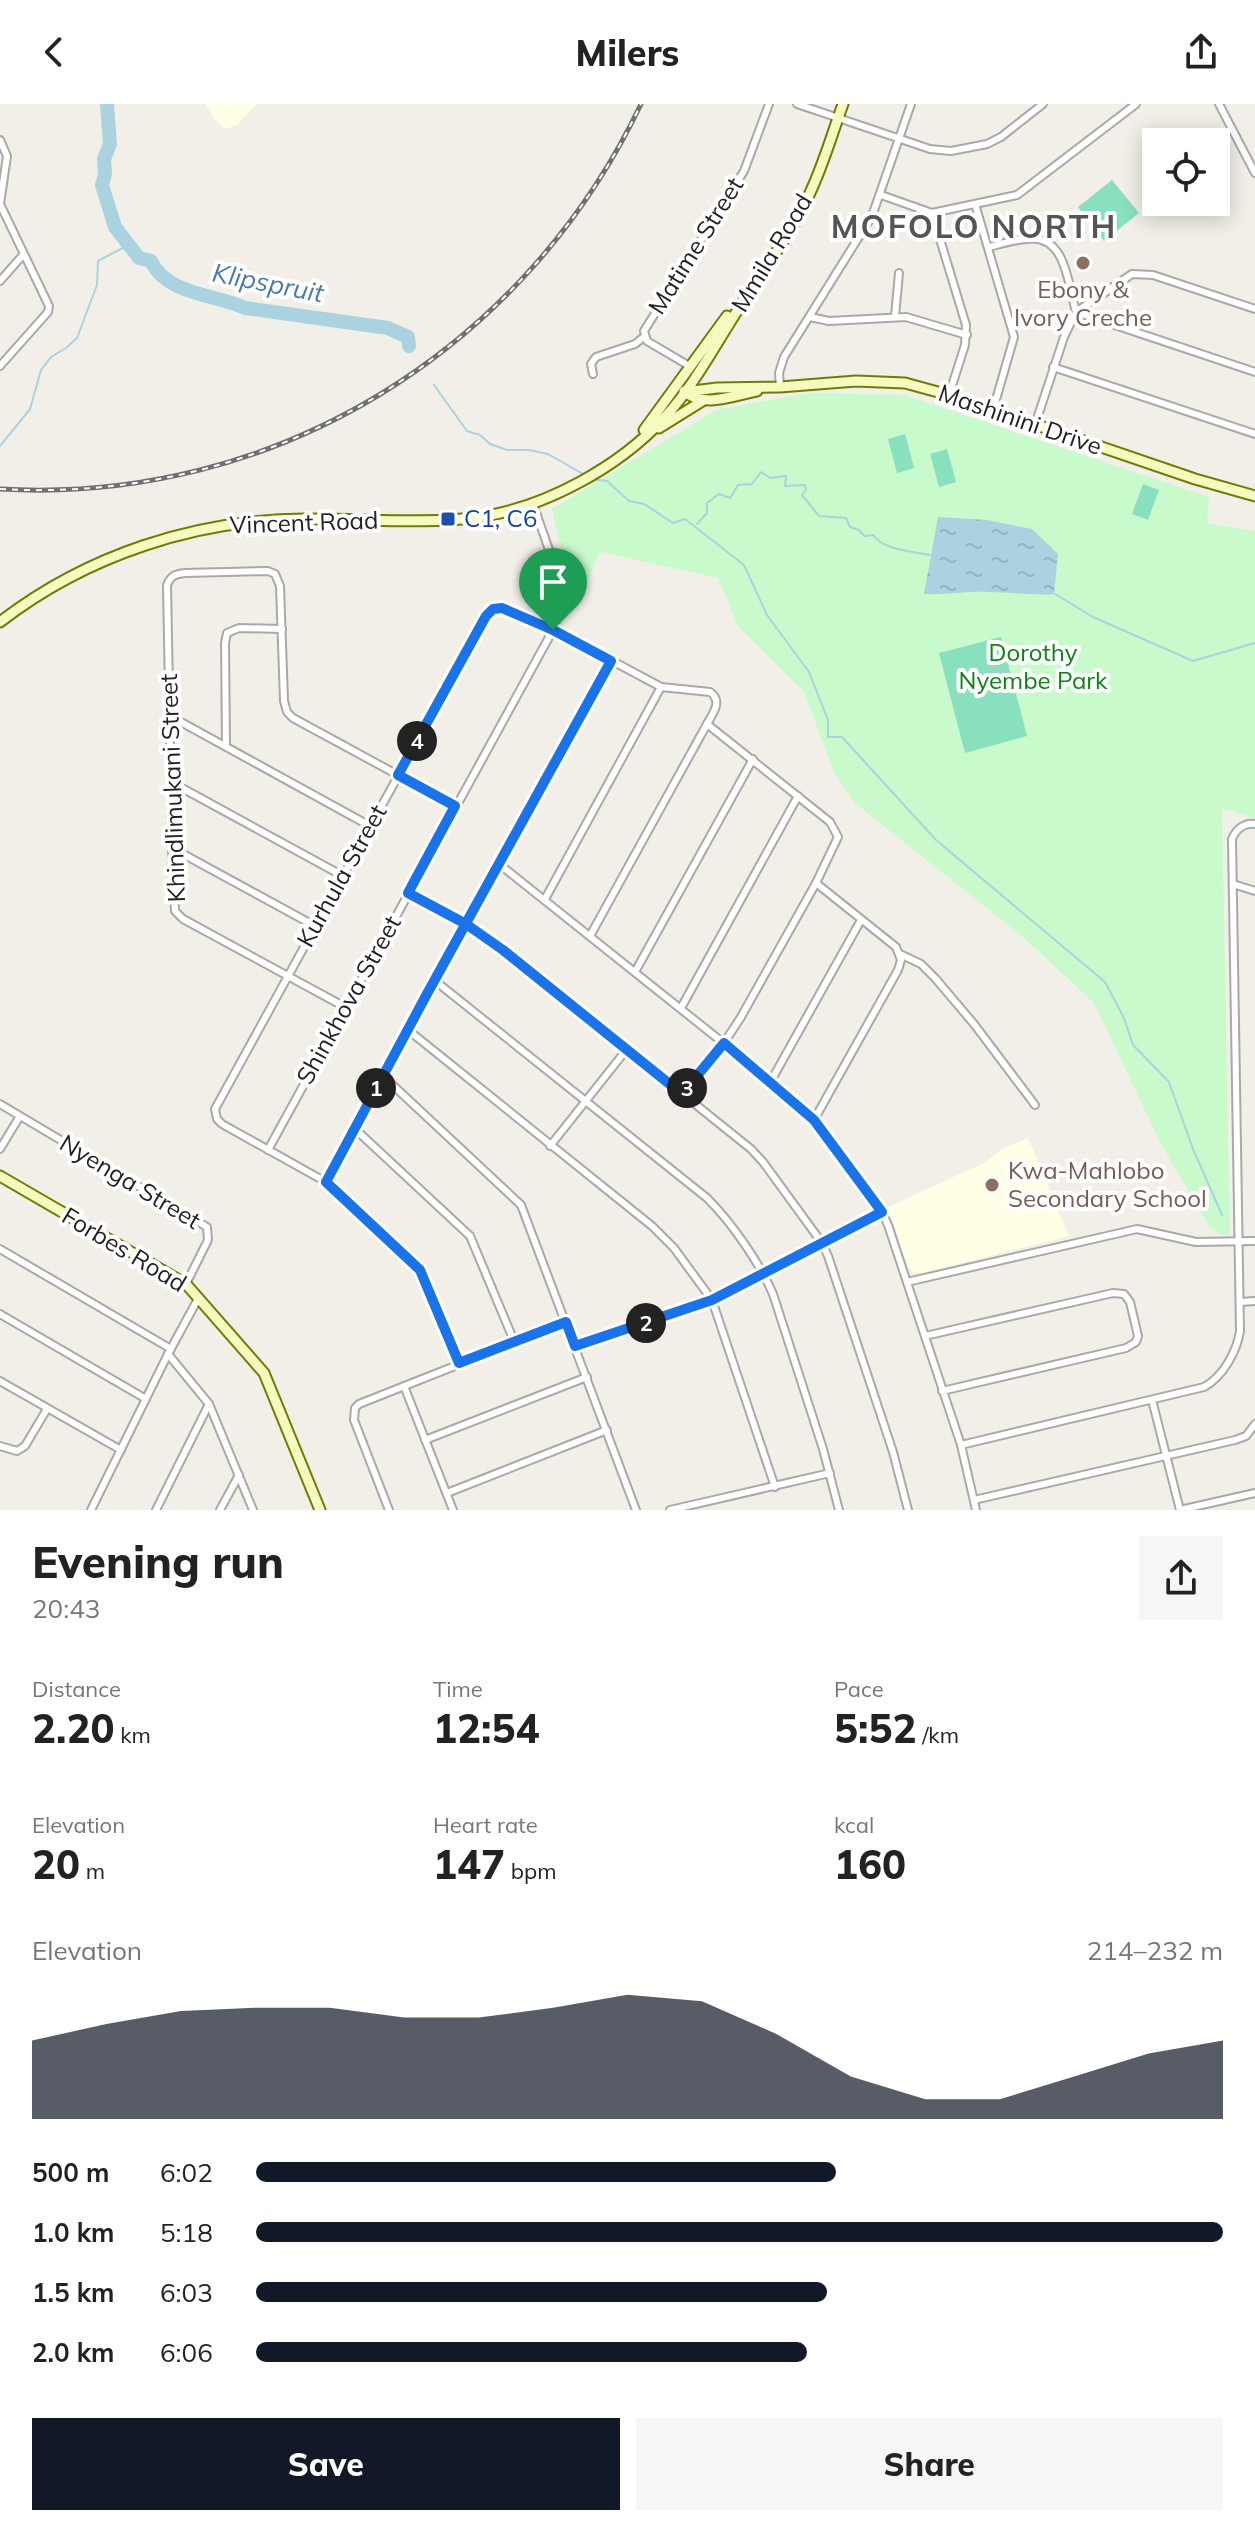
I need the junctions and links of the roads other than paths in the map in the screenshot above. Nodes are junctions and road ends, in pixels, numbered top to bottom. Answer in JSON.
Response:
{"nodes":[{"id":1,"x":769,"y":104,"type":"edge"},
{"id":2,"x":797,"y":104,"type":"edge"},
{"id":3,"x":840,"y":104,"type":"edge"},
{"id":4,"x":911,"y":104,"type":"edge"},
{"id":5,"x":1043,"y":104,"type":"edge"},
{"id":6,"x":1136,"y":104,"type":"edge"},
{"id":7,"x":1219,"y":104,"type":"edge"},
{"id":8,"x":835,"y":117,"type":"junction"},
{"id":9,"x":899,"y":139,"type":"junction"},
{"id":10,"x":0,"y":140,"type":"edge"},
{"id":11,"x":1255,"y":173,"type":"edge"},
{"id":12,"x":881,"y":195,"type":"junction"},
{"id":13,"x":975,"y":204,"type":"junction"},
{"id":14,"x":932,"y":213,"type":"junction"},
{"id":15,"x":781,"y":238,"type":"junction"},
{"id":16,"x":989,"y":247,"type":"junction"},
{"id":17,"x":23,"y":255,"type":"junction"},
{"id":18,"x":899,"y":273,"type":"dead end"},
{"id":19,"x":0,"y":281,"type":"edge"},
{"id":20,"x":1255,"y":309,"type":"edge"},
{"id":21,"x":1076,"y":312,"type":"junction"},
{"id":22,"x":895,"y":316,"type":"junction"},
{"id":23,"x":810,"y":317,"type":"junction"},
{"id":24,"x":967,"y":335,"type":"junction"},
{"id":25,"x":645,"y":336,"type":"junction"},
{"id":26,"x":703,"y":365,"type":"junction"},
{"id":27,"x":0,"y":366,"type":"edge"},
{"id":28,"x":691,"y":367,"type":"junction"},
{"id":29,"x":1053,"y":367,"type":"junction"},
{"id":30,"x":1255,"y":372,"type":"edge"},
{"id":31,"x":593,"y":374,"type":"dead end"},
{"id":32,"x":682,"y":380,"type":"junction"},
{"id":33,"x":780,"y":387,"type":"junction"},
{"id":34,"x":717,"y":388,"type":"junction"},
{"id":35,"x":684,"y":393,"type":"junction"},
{"id":36,"x":949,"y":395,"type":"junction"},
{"id":37,"x":704,"y":400,"type":"junction"},
{"id":38,"x":993,"y":410,"type":"junction"},
{"id":39,"x":648,"y":425,"type":"junction"},
{"id":40,"x":1035,"y":425,"type":"junction"},
{"id":41,"x":1255,"y":434,"type":"edge"},
{"id":42,"x":646,"y":436,"type":"junction"},
{"id":43,"x":616,"y":458,"type":"junction"},
{"id":44,"x":1255,"y":496,"type":"edge"},
{"id":45,"x":533,"y":504,"type":"junction"},
{"id":46,"x":0,"y":622,"type":"edge"},
{"id":47,"x":282,"y":629,"type":"junction"},
{"id":48,"x":553,"y":630,"type":"junction"},
{"id":49,"x":611,"y":661,"type":"junction"},
{"id":50,"x":661,"y":687,"type":"junction"},
{"id":51,"x":170,"y":716,"type":"junction"},
{"id":52,"x":707,"y":724,"type":"junction"},
{"id":53,"x":226,"y":745,"type":"junction"},
{"id":54,"x":753,"y":759,"type":"junction"},
{"id":55,"x":398,"y":775,"type":"junction"},
{"id":56,"x":171,"y":782,"type":"junction"},
{"id":57,"x":798,"y":796,"type":"junction"},
{"id":58,"x":455,"y":806,"type":"junction"},
{"id":59,"x":1255,"y":824,"type":"edge"},
{"id":60,"x":370,"y":826,"type":"junction"},
{"id":61,"x":172,"y":848,"type":"junction"},
{"id":62,"x":499,"y":864,"type":"junction"},
{"id":63,"x":343,"y":876,"type":"junction"},
{"id":64,"x":816,"y":883,"type":"junction"},
{"id":65,"x":1233,"y":884,"type":"junction"},
{"id":66,"x":1255,"y":891,"type":"edge"},
{"id":67,"x":408,"y":893,"type":"junction"},
{"id":68,"x":545,"y":899,"type":"junction"},
{"id":69,"x":861,"y":920,"type":"junction"},
{"id":70,"x":466,"y":924,"type":"junction"},
{"id":71,"x":315,"y":926,"type":"junction"},
{"id":72,"x":590,"y":936,"type":"junction"},
{"id":73,"x":900,"y":954,"type":"junction"},
{"id":74,"x":635,"y":972,"type":"junction"},
{"id":75,"x":287,"y":975,"type":"junction"},
{"id":76,"x":434,"y":980,"type":"junction"},
{"id":77,"x":345,"y":1007,"type":"junction"},
{"id":78,"x":681,"y":1008,"type":"junction"},
{"id":79,"x":408,"y":1030,"type":"junction"},
{"id":80,"x":724,"y":1043,"type":"junction"},
{"id":81,"x":627,"y":1049,"type":"junction"},
{"id":82,"x":383,"y":1076,"type":"junction"},
{"id":83,"x":771,"y":1081,"type":"junction"},
{"id":84,"x":682,"y":1094,"type":"junction"},
{"id":85,"x":586,"y":1100,"type":"junction"},
{"id":86,"x":0,"y":1104,"type":"edge"},
{"id":87,"x":1035,"y":1105,"type":"dead end"},
{"id":88,"x":20,"y":1116,"type":"junction"},
{"id":89,"x":814,"y":1120,"type":"junction"},
{"id":90,"x":354,"y":1128,"type":"junction"},
{"id":91,"x":550,"y":1146,"type":"junction"},
{"id":92,"x":0,"y":1149,"type":"edge"},
{"id":93,"x":268,"y":1150,"type":"junction"},
{"id":94,"x":0,"y":1176,"type":"edge"},
{"id":95,"x":326,"y":1182,"type":"junction"},
{"id":96,"x":882,"y":1212,"type":"junction"},
{"id":97,"x":1239,"y":1241,"type":"junction"},
{"id":98,"x":1255,"y":1241,"type":"edge"},
{"id":99,"x":822,"y":1243,"type":"junction"},
{"id":100,"x":0,"y":1249,"type":"edge"},
{"id":101,"x":764,"y":1274,"type":"junction"},
{"id":102,"x":907,"y":1282,"type":"junction"},
{"id":103,"x":186,"y":1284,"type":"junction"},
{"id":104,"x":199,"y":1297,"type":"junction"},
{"id":105,"x":712,"y":1300,"type":"junction"},
{"id":106,"x":1255,"y":1301,"type":"edge"},
{"id":107,"x":1240,"y":1302,"type":"junction"},
{"id":108,"x":0,"y":1314,"type":"edge"},
{"id":109,"x":566,"y":1322,"type":"junction"},
{"id":110,"x":925,"y":1336,"type":"junction"},
{"id":111,"x":514,"y":1341,"type":"junction"},
{"id":112,"x":575,"y":1346,"type":"junction"},
{"id":113,"x":169,"y":1352,"type":"junction"},
{"id":114,"x":459,"y":1363,"type":"junction"},
{"id":115,"x":587,"y":1377,"type":"junction"},
{"id":116,"x":0,"y":1381,"type":"edge"},
{"id":117,"x":404,"y":1386,"type":"junction"},
{"id":118,"x":942,"y":1391,"type":"junction"},
{"id":119,"x":146,"y":1399,"type":"junction"},
{"id":120,"x":1152,"y":1400,"type":"junction"},
{"id":121,"x":209,"y":1404,"type":"junction"},
{"id":122,"x":47,"y":1409,"type":"junction"},
{"id":123,"x":1255,"y":1424,"type":"edge"},
{"id":124,"x":607,"y":1430,"type":"junction"},
{"id":125,"x":425,"y":1440,"type":"junction"},
{"id":126,"x":961,"y":1445,"type":"junction"},
{"id":127,"x":0,"y":1446,"type":"edge"},
{"id":128,"x":121,"y":1450,"type":"junction"},
{"id":129,"x":1166,"y":1456,"type":"junction"},
{"id":130,"x":830,"y":1473,"type":"junction"},
{"id":131,"x":239,"y":1474,"type":"junction"},
{"id":132,"x":775,"y":1487,"type":"junction"},
{"id":133,"x":447,"y":1493,"type":"junction"},
{"id":134,"x":1255,"y":1493,"type":"edge"},
{"id":135,"x":974,"y":1500,"type":"junction"},
{"id":136,"x":91,"y":1510,"type":"edge"},
{"id":137,"x":156,"y":1510,"type":"edge"},
{"id":138,"x":220,"y":1510,"type":"edge"},
{"id":139,"x":253,"y":1510,"type":"edge"},
{"id":140,"x":320,"y":1510,"type":"edge"},
{"id":141,"x":389,"y":1510,"type":"edge"},
{"id":142,"x":453,"y":1510,"type":"edge"},
{"id":143,"x":636,"y":1510,"type":"edge"},
{"id":144,"x":670,"y":1510,"type":"edge"},
{"id":145,"x":839,"y":1510,"type":"edge"},
{"id":146,"x":908,"y":1510,"type":"edge"},
{"id":147,"x":976,"y":1510,"type":"edge"},
{"id":148,"x":1180,"y":1510,"type":"edge"}],
"edges":[{"from":1,"to":25,"type":"street","name":"Matime Street"},
{"from":2,"to":8,"type":"street"},
{"from":3,"to":8,"type":"main road","name":"Mmila Road"},
{"from":4,"to":9,"type":"street"},
{"from":5,"to":9,"type":"street"},
{"from":6,"to":13,"type":"street"},
{"from":7,"to":11,"type":"street"},
{"from":8,"to":9,"type":"street"},
{"from":8,"to":15,"type":"main road","name":"Mmila Road"},
{"from":9,"to":12,"type":"street"},
{"from":10,"to":17,"type":"street"},
{"from":12,"to":14,"type":"street"},
{"from":12,"to":23,"type":"street"},
{"from":13,"to":14,"type":"street"},
{"from":13,"to":16,"type":"street"},
{"from":14,"to":24,"type":"street"},
{"from":15,"to":26,"type":"main road","name":"Mmila Road"},
{"from":15,"to":28,"type":"main road","name":"Mmila Road"},
{"from":16,"to":21,"type":"street"},
{"from":16,"to":38,"type":"street"},
{"from":17,"to":19,"type":"street"},
{"from":17,"to":27,"type":"street"},
{"from":18,"to":22,"type":"street"},
{"from":20,"to":21,"type":"street"},
{"from":21,"to":29,"type":"street"},
{"from":21,"to":30,"type":"street"},
{"from":22,"to":23,"type":"street"},
{"from":22,"to":24,"type":"street"},
{"from":23,"to":33,"type":"street"},
{"from":24,"to":36,"type":"street"},
{"from":25,"to":28,"type":"street","name":"Matime Street"},
{"from":25,"to":31,"type":"street"},
{"from":26,"to":34,"type":"main road"},
{"from":26,"to":35,"type":"main road","name":"Mmila Road"},
{"from":28,"to":32,"type":"main road","name":"Mmila Road"},
{"from":29,"to":40,"type":"street"},
{"from":29,"to":41,"type":"street"},
{"from":32,"to":35,"type":"main road"},
{"from":32,"to":39,"type":"main road","name":"Vincent Road"},
{"from":33,"to":34,"type":"main road","name":"Mashinini Drive"},
{"from":33,"to":36,"type":"main road","name":"Mashinini Drive"},
{"from":33,"to":37,"type":"main road","name":"Mashinini Drive"},
{"from":34,"to":35,"type":"main road","name":"Mashinini Drive"},
{"from":35,"to":37,"type":"main road","name":"Mashinini Drive"},
{"from":35,"to":39,"type":"main road"},
{"from":35,"to":42,"type":"main road","name":"Vincent Road"},
{"from":36,"to":38,"type":"main road","name":"Mashinini Drive"},
{"from":37,"to":42,"type":"main road"},
{"from":38,"to":40,"type":"main road","name":"Mashinini Drive"},
{"from":39,"to":43,"type":"main road","name":"Vincent Road"},
{"from":40,"to":44,"type":"main road","name":"Mashinini Drive"},
{"from":42,"to":43,"type":"main road","name":"Vincent Road"},
{"from":43,"to":45,"type":"main road","name":"Vincent Road"},
{"from":45,"to":46,"type":"main road","name":"Vincent Road"},
{"from":45,"to":48,"type":"street","name":"Shinkhova Street"},
{"from":47,"to":51,"type":"street","name":"Khindlimukani Street"},
{"from":47,"to":53,"type":"street"},
{"from":47,"to":55,"type":"street"},
{"from":48,"to":49,"type":"street","name":"Kurhula Street"},
{"from":48,"to":55,"type":"street","name":"Kurhula Street"},
{"from":48,"to":58,"type":"street","name":"Shinkhova Street"},
{"from":49,"to":50,"type":"street","name":"Kurhula Street"},
{"from":49,"to":62,"type":"street"},
{"from":50,"to":52,"type":"street","name":"Kurhula Street"},
{"from":50,"to":68,"type":"street"},
{"from":51,"to":53,"type":"street"},
{"from":51,"to":56,"type":"street","name":"Khindlimukani Street"},
{"from":52,"to":54,"type":"street"},
{"from":52,"to":72,"type":"street","name":"Kurhula Street"},
{"from":53,"to":60,"type":"street"},
{"from":54,"to":57,"type":"street"},
{"from":54,"to":74,"type":"street"},
{"from":55,"to":58,"type":"street"},
{"from":55,"to":60,"type":"street","name":"Kurhula Street"},
{"from":56,"to":61,"type":"street","name":"Khindlimukani Street"},
{"from":56,"to":63,"type":"street"},
{"from":57,"to":64,"type":"street"},
{"from":57,"to":78,"type":"street"},
{"from":58,"to":67,"type":"street","name":"Shinkhova Street"},
{"from":59,"to":65,"type":"street"},
{"from":60,"to":63,"type":"street","name":"Kurhula Street"},
{"from":61,"to":71,"type":"street"},
{"from":61,"to":75,"type":"street","name":"Khindlimukani Street"},
{"from":62,"to":68,"type":"street"},
{"from":62,"to":70,"type":"street"},
{"from":63,"to":71,"type":"street","name":"Kurhula Street"},
{"from":64,"to":69,"type":"street"},
{"from":64,"to":80,"type":"street"},
{"from":65,"to":66,"type":"street"},
{"from":65,"to":97,"type":"street"},
{"from":67,"to":70,"type":"street"},
{"from":67,"to":77,"type":"street","name":"Shinkhova Street"},
{"from":68,"to":72,"type":"street"},
{"from":69,"to":73,"type":"street"},
{"from":69,"to":83,"type":"street"},
{"from":70,"to":76,"type":"street"},
{"from":70,"to":81,"type":"street"},
{"from":71,"to":75,"type":"street","name":"Kurhula Street"},
{"from":72,"to":74,"type":"street"},
{"from":73,"to":87,"type":"street"},
{"from":73,"to":89,"type":"street"},
{"from":74,"to":78,"type":"street"},
{"from":75,"to":77,"type":"street","name":"Khindlimukani Street"},
{"from":75,"to":93,"type":"street","name":"Kurhula Street"},
{"from":76,"to":79,"type":"street"},
{"from":76,"to":85,"type":"street"},
{"from":77,"to":93,"type":"street","name":"Shinkhova Street"},
{"from":78,"to":80,"type":"street"},
{"from":79,"to":82,"type":"street"},
{"from":79,"to":91,"type":"street"},
{"from":80,"to":83,"type":"street"},
{"from":80,"to":84,"type":"street"},
{"from":81,"to":84,"type":"street"},
{"from":81,"to":85,"type":"street"},
{"from":82,"to":90,"type":"street"},
{"from":82,"to":109,"type":"street"},
{"from":83,"to":89,"type":"street"},
{"from":84,"to":99,"type":"street"},
{"from":85,"to":91,"type":"street"},
{"from":85,"to":101,"type":"street"},
{"from":86,"to":88,"type":"street","name":"Nyenga Street"},
{"from":88,"to":92,"type":"street"},
{"from":88,"to":103,"type":"street","name":"Nyenga Street"},
{"from":89,"to":96,"type":"street"},
{"from":90,"to":95,"type":"street"},
{"from":90,"to":111,"type":"street"},
{"from":91,"to":105,"type":"street"},
{"from":93,"to":95,"type":"street","name":"Kurhula Street"},
{"from":94,"to":103,"type":"main road","name":"Forbes Road"},
{"from":95,"to":114,"type":"street","name":"Kurhula Street"},
{"from":96,"to":99,"type":"street"},
{"from":96,"to":102,"type":"street"},
{"from":97,"to":98,"type":"street"},
{"from":97,"to":102,"type":"street"},
{"from":97,"to":107,"type":"street"},
{"from":99,"to":101,"type":"street"},
{"from":99,"to":146,"type":"street"},
{"from":100,"to":113,"type":"street"},
{"from":101,"to":105,"type":"street"},
{"from":101,"to":130,"type":"street"},
{"from":102,"to":110,"type":"street"},
{"from":103,"to":104,"type":"main road","name":"Forbes Road"},
{"from":104,"to":113,"type":"street"},
{"from":104,"to":140,"type":"main road","name":"Forbes Road"},
{"from":105,"to":112,"type":"street"},
{"from":105,"to":132,"type":"street"},
{"from":106,"to":107,"type":"street"},
{"from":107,"to":120,"type":"street"},
{"from":108,"to":119,"type":"street"},
{"from":109,"to":111,"type":"street"},
{"from":109,"to":112,"type":"street"},
{"from":110,"to":118,"type":"street"},
{"from":110,"to":118,"type":"street"},
{"from":111,"to":114,"type":"street"},
{"from":112,"to":115,"type":"street"},
{"from":113,"to":119,"type":"street"},
{"from":113,"to":121,"type":"street"},
{"from":114,"to":117,"type":"street"},
{"from":115,"to":124,"type":"street"},
{"from":115,"to":125,"type":"street"},
{"from":116,"to":122,"type":"street"},
{"from":117,"to":125,"type":"street"},
{"from":117,"to":141,"type":"street"},
{"from":118,"to":126,"type":"street"},
{"from":119,"to":128,"type":"street"},
{"from":120,"to":126,"type":"street"},
{"from":120,"to":129,"type":"street"},
{"from":121,"to":131,"type":"street"},
{"from":121,"to":137,"type":"street"},
{"from":122,"to":127,"type":"street"},
{"from":122,"to":128,"type":"street"},
{"from":123,"to":129,"type":"street"},
{"from":124,"to":133,"type":"street"},
{"from":124,"to":143,"type":"street"},
{"from":125,"to":133,"type":"street"},
{"from":126,"to":135,"type":"street"},
{"from":128,"to":136,"type":"street"},
{"from":129,"to":135,"type":"street"},
{"from":129,"to":148,"type":"street"},
{"from":130,"to":132,"type":"street"},
{"from":130,"to":145,"type":"street"},
{"from":131,"to":138,"type":"street"},
{"from":131,"to":139,"type":"street"},
{"from":132,"to":144,"type":"street"},
{"from":133,"to":142,"type":"street"},
{"from":134,"to":148,"type":"street"},
{"from":135,"to":147,"type":"street"}]}
